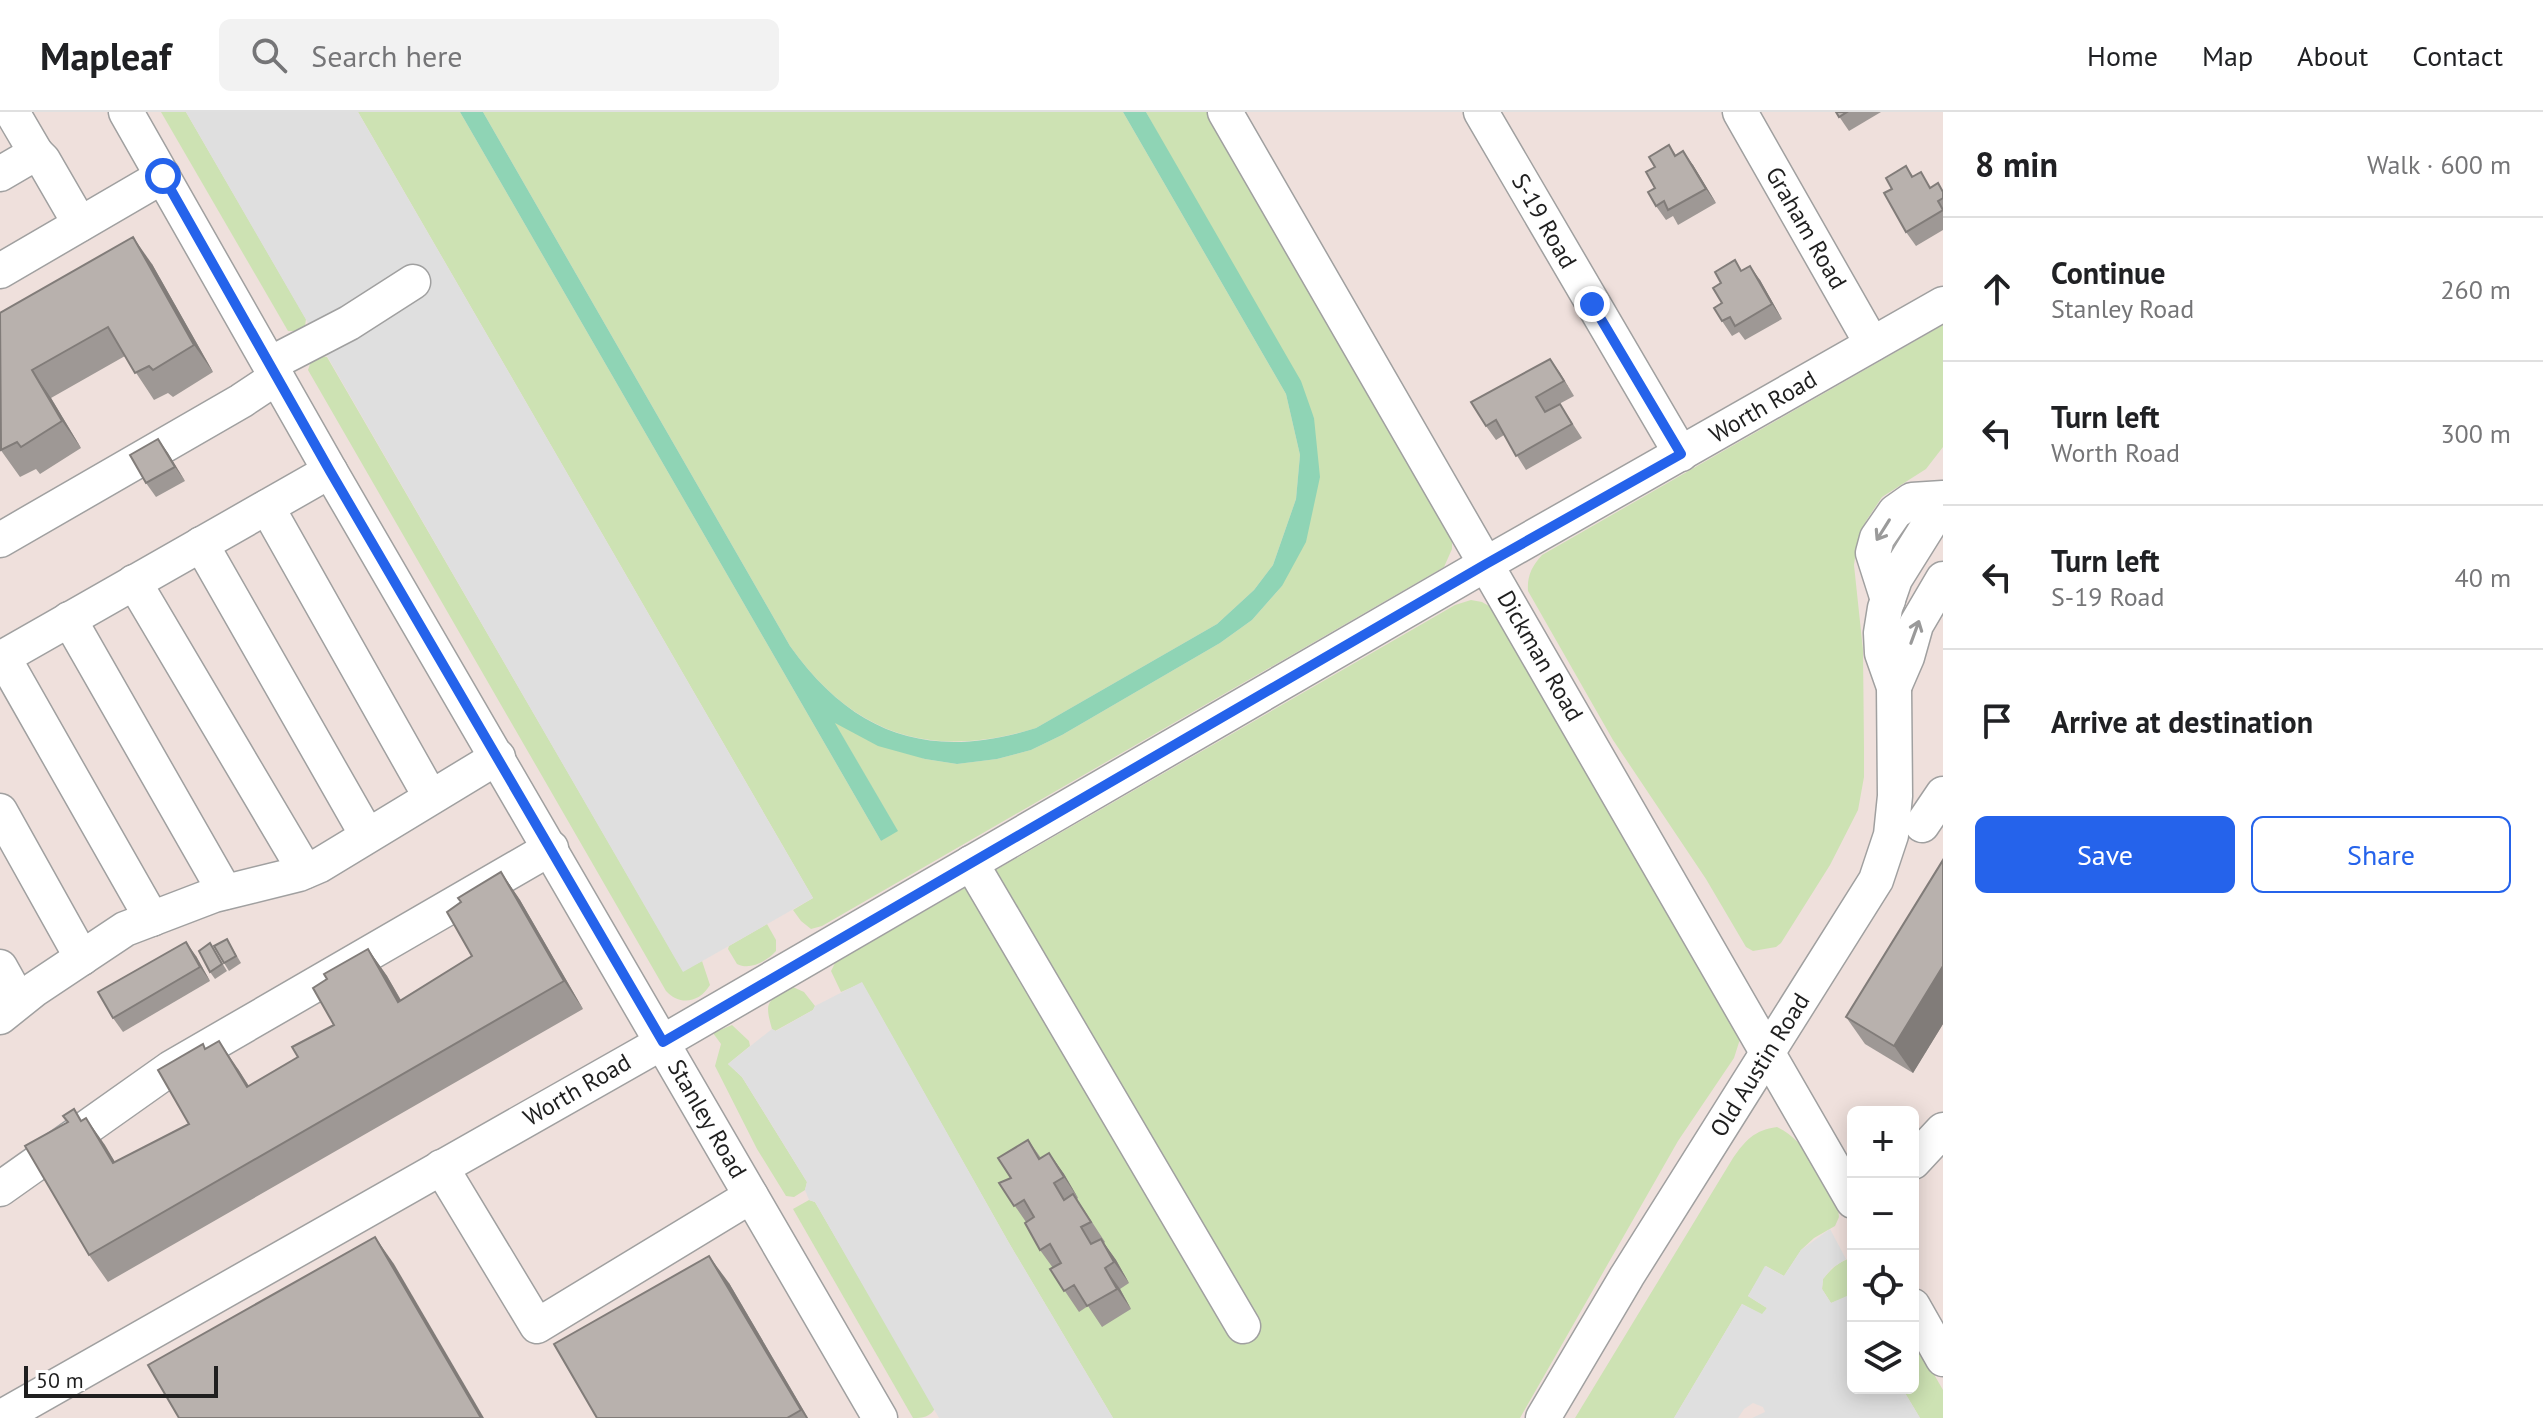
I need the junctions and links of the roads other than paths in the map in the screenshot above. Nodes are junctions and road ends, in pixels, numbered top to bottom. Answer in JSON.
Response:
{"nodes":[{"id":1,"x":12,"y":112,"type":"edge"},
{"id":2,"x":126,"y":112,"type":"edge"},
{"id":3,"x":1225,"y":112,"type":"edge"},
{"id":4,"x":1481,"y":112,"type":"edge"},
{"id":5,"x":1740,"y":112,"type":"edge"},
{"id":6,"x":36,"y":153,"type":"junction"},
{"id":7,"x":0,"y":174,"type":"edge"},
{"id":8,"x":163,"y":176,"type":"junction"},
{"id":9,"x":80,"y":224,"type":"junction"},
{"id":10,"x":0,"y":271,"type":"edge"},
{"id":11,"x":413,"y":282,"type":"dead end"},
{"id":12,"x":1943,"y":304,"type":"edge"},
{"id":13,"x":1872,"y":344,"type":"junction"},
{"id":14,"x":274,"y":370,"type":"junction"},
{"id":15,"x":1681,"y":454,"type":"junction"},
{"id":16,"x":330,"y":471,"type":"junction"},
{"id":17,"x":1943,"y":500,"type":"edge"},
{"id":18,"x":267,"y":507,"type":"junction"},
{"id":19,"x":0,"y":540,"type":"edge"},
{"id":20,"x":201,"y":544,"type":"junction"},
{"id":21,"x":1486,"y":564,"type":"junction"},
{"id":22,"x":1943,"y":579,"type":"edge"},
{"id":23,"x":134,"y":582,"type":"junction"},
{"id":24,"x":69,"y":619,"type":"junction"},
{"id":25,"x":2,"y":658,"type":"edge"},
{"id":26,"x":1894,"y":687,"type":"junction"},
{"id":27,"x":498,"y":757,"type":"junction"},
{"id":28,"x":1943,"y":794,"type":"edge"},
{"id":29,"x":430,"y":796,"type":"junction"},
{"id":30,"x":0,"y":811,"type":"edge"},
{"id":31,"x":1922,"y":825,"type":"dead end"},
{"id":32,"x":367,"y":835,"type":"junction"},
{"id":33,"x":551,"y":848,"type":"junction"},
{"id":34,"x":971,"y":863,"type":"junction"},
{"id":35,"x":305,"y":871,"type":"junction"},
{"id":36,"x":225,"y":892,"type":"junction"},
{"id":37,"x":152,"y":919,"type":"junction"},
{"id":38,"x":82,"y":958,"type":"junction"},
{"id":39,"x":0,"y":967,"type":"edge"},
{"id":40,"x":10,"y":1009,"type":"edge"},
{"id":41,"x":663,"y":1042,"type":"junction"},
{"id":42,"x":1768,"y":1053,"type":"junction"},
{"id":43,"x":1943,"y":1130,"type":"edge"},
{"id":44,"x":1919,"y":1156,"type":"edge"},
{"id":45,"x":441,"y":1167,"type":"junction"},
{"id":46,"x":0,"y":1189,"type":"edge"},
{"id":47,"x":1847,"y":1191,"type":"edge"},
{"id":48,"x":751,"y":1196,"type":"junction"},
{"id":49,"x":1919,"y":1315,"type":"edge"},
{"id":50,"x":1243,"y":1326,"type":"dead end"},
{"id":51,"x":1940,"y":1345,"type":"edge"},
{"id":52,"x":0,"y":1418,"type":"edge"},
{"id":53,"x":880,"y":1418,"type":"edge"},
{"id":54,"x":1543,"y":1418,"type":"edge"}],
"edges":[{"from":1,"to":6,"type":"street"},
{"from":2,"to":8,"type":"street","name":"Stanley Road"},
{"from":3,"to":21,"type":"street","name":"Dickman Road"},
{"from":4,"to":15,"type":"street","name":"S-19 Road"},
{"from":5,"to":13,"type":"street","name":"Graham Road"},
{"from":6,"to":7,"type":"street"},
{"from":6,"to":9,"type":"street"},
{"from":8,"to":9,"type":"street"},
{"from":8,"to":14,"type":"street","name":"Stanley Road"},
{"from":9,"to":10,"type":"street"},
{"from":11,"to":14,"type":"street"},
{"from":12,"to":13,"type":"street","name":"Worth Road"},
{"from":13,"to":15,"type":"street","name":"Worth Road"},
{"from":14,"to":16,"type":"street","name":"Stanley Road"},
{"from":14,"to":19,"type":"street"},
{"from":15,"to":21,"type":"street","name":"Worth Road"},
{"from":16,"to":18,"type":"street"},
{"from":16,"to":27,"type":"street","name":"Stanley Road"},
{"from":17,"to":26,"type":"street","name":"Old Austin Road","one_way":true},
{"from":18,"to":20,"type":"street"},
{"from":18,"to":29,"type":"street"},
{"from":20,"to":23,"type":"street"},
{"from":20,"to":32,"type":"street"},
{"from":21,"to":34,"type":"street","name":"Worth Road"},
{"from":21,"to":42,"type":"street","name":"Dickman Road"},
{"from":26,"to":22,"type":"street","name":"Old Austin Road","one_way":true},
{"from":23,"to":24,"type":"street"},
{"from":23,"to":35,"type":"street"},
{"from":24,"to":25,"type":"street"},
{"from":24,"to":36,"type":"street"},
{"from":25,"to":37,"type":"street"},
{"from":26,"to":42,"type":"street","name":"Old Austin Road"},
{"from":27,"to":29,"type":"street"},
{"from":27,"to":33,"type":"street","name":"Stanley Road"},
{"from":28,"to":31,"type":"street"},
{"from":29,"to":32,"type":"street"},
{"from":30,"to":38,"type":"street"},
{"from":32,"to":35,"type":"street"},
{"from":33,"to":41,"type":"street","name":"Stanley Road"},
{"from":33,"to":46,"type":"street"},
{"from":34,"to":41,"type":"street","name":"Worth Road"},
{"from":34,"to":50,"type":"street"},
{"from":35,"to":36,"type":"street"},
{"from":36,"to":37,"type":"street"},
{"from":37,"to":38,"type":"street"},
{"from":38,"to":40,"type":"street"},
{"from":39,"to":40,"type":"street"},
{"from":41,"to":45,"type":"street","name":"Worth Road"},
{"from":41,"to":48,"type":"street","name":"Stanley Road"},
{"from":42,"to":47,"type":"street","name":"Dickman Road"},
{"from":42,"to":54,"type":"street","name":"Old Austin Road"},
{"from":43,"to":44,"type":"street"},
{"from":45,"to":48,"type":"street"},
{"from":45,"to":52,"type":"street","name":"Worth Road"},
{"from":48,"to":53,"type":"street","name":"Stanley Road"},
{"from":49,"to":51,"type":"street"}]}
